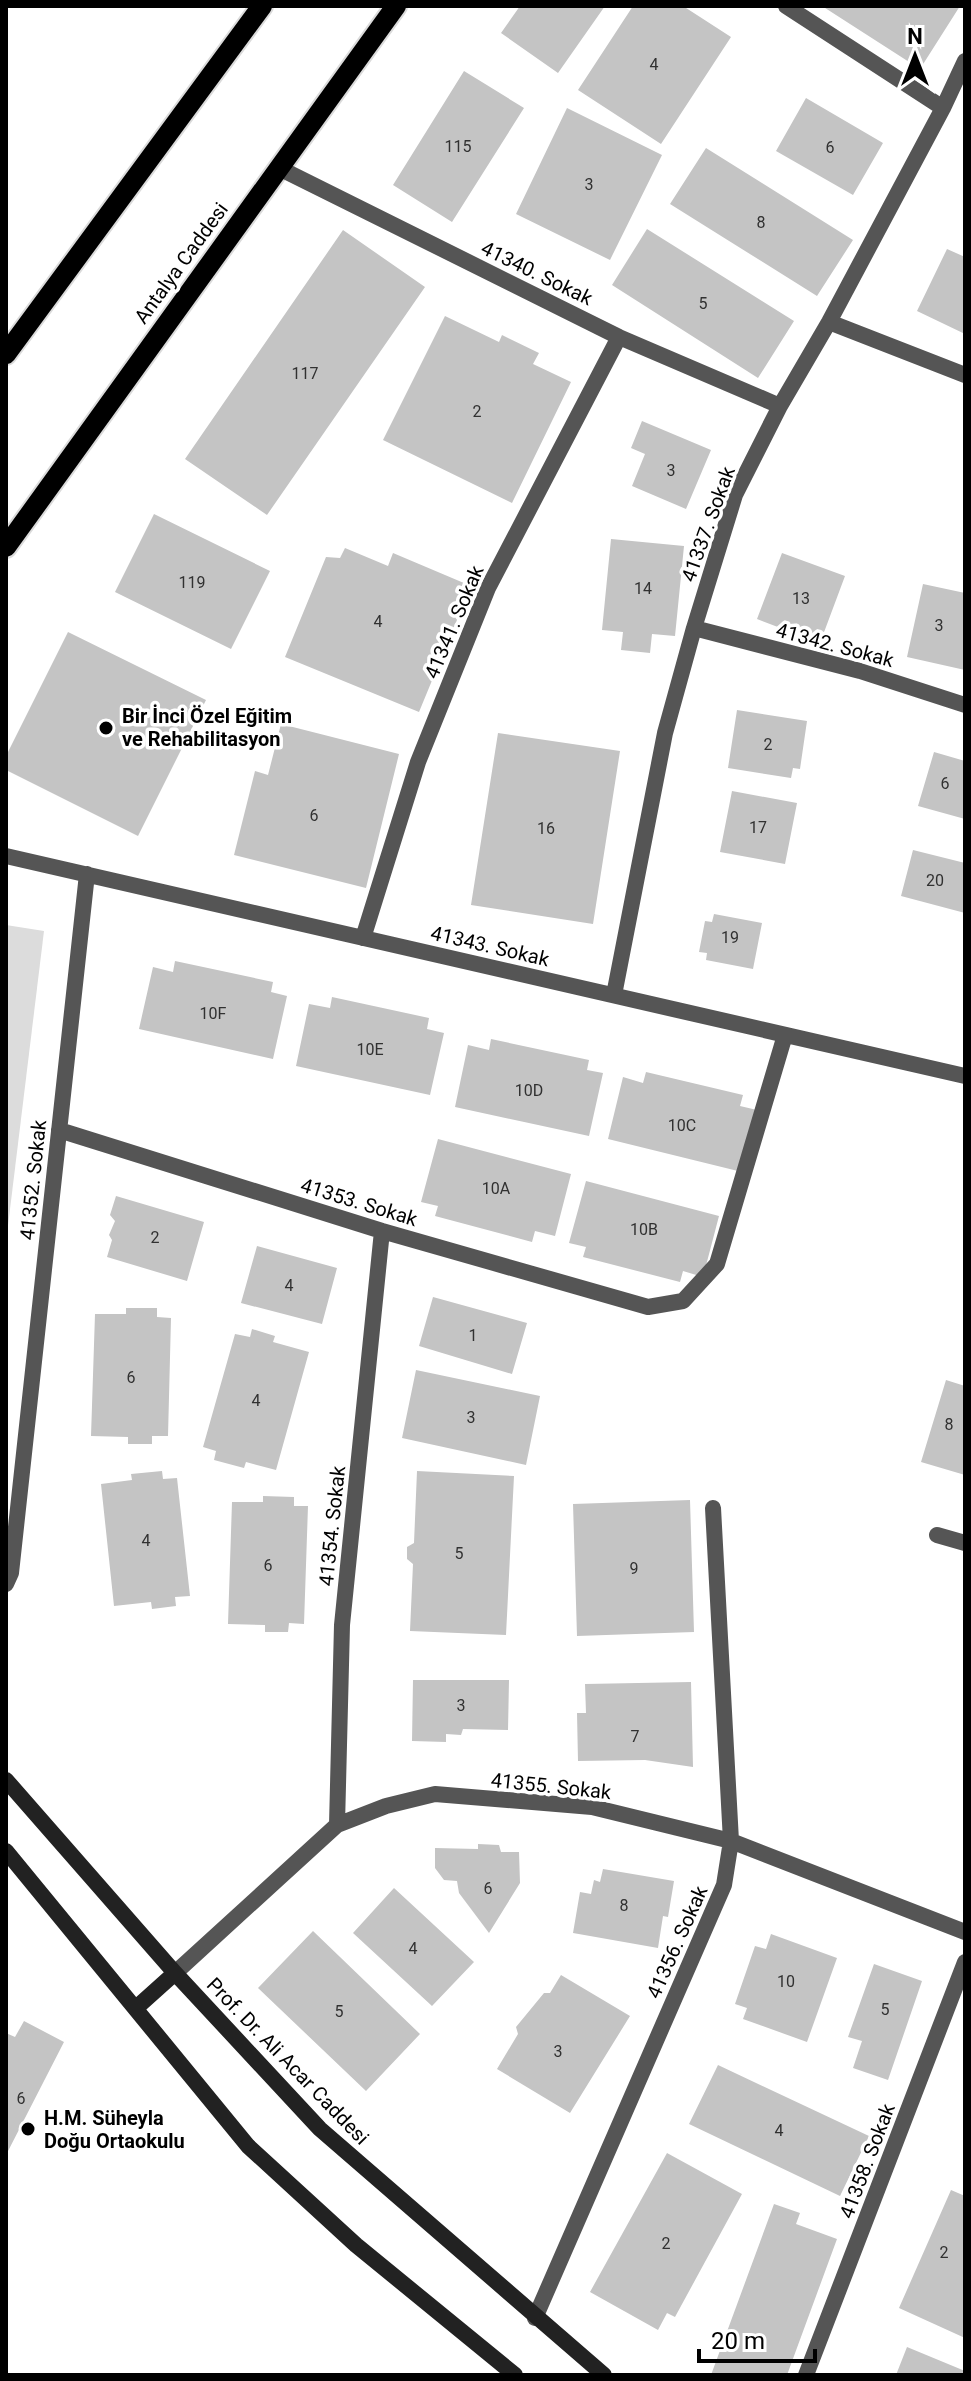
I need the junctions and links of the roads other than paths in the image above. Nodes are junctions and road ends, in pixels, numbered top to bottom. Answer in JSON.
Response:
{"nodes":[{"id":1,"x":262,"y":6,"type":"edge"},
{"id":2,"x":396,"y":6,"type":"edge"},
{"id":3,"x":786,"y":6,"type":"edge"},
{"id":4,"x":965,"y":61,"type":"edge"},
{"id":5,"x":943,"y":108,"type":"junction"},
{"id":6,"x":279,"y":168,"type":"junction"},
{"id":7,"x":829,"y":322,"type":"junction"},
{"id":8,"x":619,"y":337,"type":"junction"},
{"id":9,"x":6,"y":354,"type":"edge"},
{"id":10,"x":965,"y":375,"type":"edge"},
{"id":11,"x":780,"y":406,"type":"junction"},
{"id":12,"x":6,"y":547,"type":"edge"},
{"id":13,"x":694,"y":628,"type":"junction"},
{"id":14,"x":965,"y":705,"type":"edge"},
{"id":15,"x":6,"y":856,"type":"edge"},
{"id":16,"x":87,"y":874,"type":"junction"},
{"id":17,"x":363,"y":938,"type":"junction"},
{"id":18,"x":614,"y":995,"type":"junction"},
{"id":19,"x":785,"y":1035,"type":"junction"},
{"id":20,"x":965,"y":1076,"type":"edge"},
{"id":21,"x":59,"y":1130,"type":"junction"},
{"id":22,"x":382,"y":1231,"type":"junction"},
{"id":23,"x":713,"y":1508,"type":"dead end"},
{"id":24,"x":937,"y":1535,"type":"dead end"},
{"id":25,"x":965,"y":1543,"type":"edge"},
{"id":26,"x":6,"y":1584,"type":"edge"},
{"id":27,"x":6,"y":1780,"type":"edge"},
{"id":28,"x":337,"y":1825,"type":"junction"},
{"id":29,"x":731,"y":1841,"type":"junction"},
{"id":30,"x":6,"y":1851,"type":"edge"},
{"id":31,"x":965,"y":1932,"type":"edge"},
{"id":32,"x":965,"y":1962,"type":"edge"},
{"id":33,"x":175,"y":1973,"type":"junction"},
{"id":34,"x":136,"y":2008,"type":"junction"},
{"id":35,"x":535,"y":2318,"type":"junction"},
{"id":36,"x":515,"y":2375,"type":"edge"},
{"id":37,"x":604,"y":2375,"type":"edge"},
{"id":38,"x":806,"y":2375,"type":"edge"}],
"edges":[{"from":1,"to":9,"type":"main road"},
{"from":2,"to":6,"type":"main road","name":"Antalya Caddesi"},
{"from":3,"to":5,"type":"street"},
{"from":4,"to":5,"type":"street","name":"41337. Sokak"},
{"from":5,"to":7,"type":"street","name":"41337. Sokak"},
{"from":6,"to":8,"type":"street","name":"41340. Sokak"},
{"from":6,"to":12,"type":"main road","name":"Antalya Caddesi"},
{"from":7,"to":10,"type":"street"},
{"from":7,"to":11,"type":"street","name":"41337. Sokak"},
{"from":8,"to":11,"type":"street","name":"41340. Sokak"},
{"from":8,"to":17,"type":"street","name":"41341. Sokak"},
{"from":11,"to":13,"type":"street","name":"41337. Sokak"},
{"from":13,"to":14,"type":"street","name":"41342. Sokak"},
{"from":13,"to":18,"type":"street","name":"41337. Sokak"},
{"from":15,"to":16,"type":"street","name":"41343. Sokak"},
{"from":16,"to":17,"type":"street","name":"41343. Sokak"},
{"from":16,"to":21,"type":"street","name":"41352. Sokak"},
{"from":17,"to":18,"type":"street","name":"41343. Sokak"},
{"from":18,"to":19,"type":"street","name":"41343. Sokak"},
{"from":19,"to":20,"type":"street","name":"41343. Sokak"},
{"from":19,"to":22,"type":"street","name":"41353. Sokak"},
{"from":21,"to":22,"type":"street","name":"41353. Sokak"},
{"from":21,"to":26,"type":"street","name":"41352. Sokak"},
{"from":22,"to":28,"type":"street","name":"41354. Sokak"},
{"from":23,"to":29,"type":"street","name":"41356. Sokak"},
{"from":24,"to":25,"type":"street"},
{"from":27,"to":33,"type":"main road","name":"Prof. Dr. Ali Acar Caddesi"},
{"from":28,"to":29,"type":"street","name":"41355. Sokak"},
{"from":28,"to":33,"type":"street","name":"41355. Sokak"},
{"from":29,"to":31,"type":"street","name":"41355. Sokak"},
{"from":29,"to":35,"type":"street","name":"41356. Sokak"},
{"from":30,"to":34,"type":"main road"},
{"from":32,"to":38,"type":"street","name":"41358. Sokak"},
{"from":33,"to":34,"type":"main road"},
{"from":33,"to":35,"type":"main road","name":"Prof. Dr. Ali Acar Caddesi"},
{"from":34,"to":36,"type":"main road"},
{"from":35,"to":37,"type":"main road","name":"Prof. Dr. Ali Acar Caddesi"}]}
